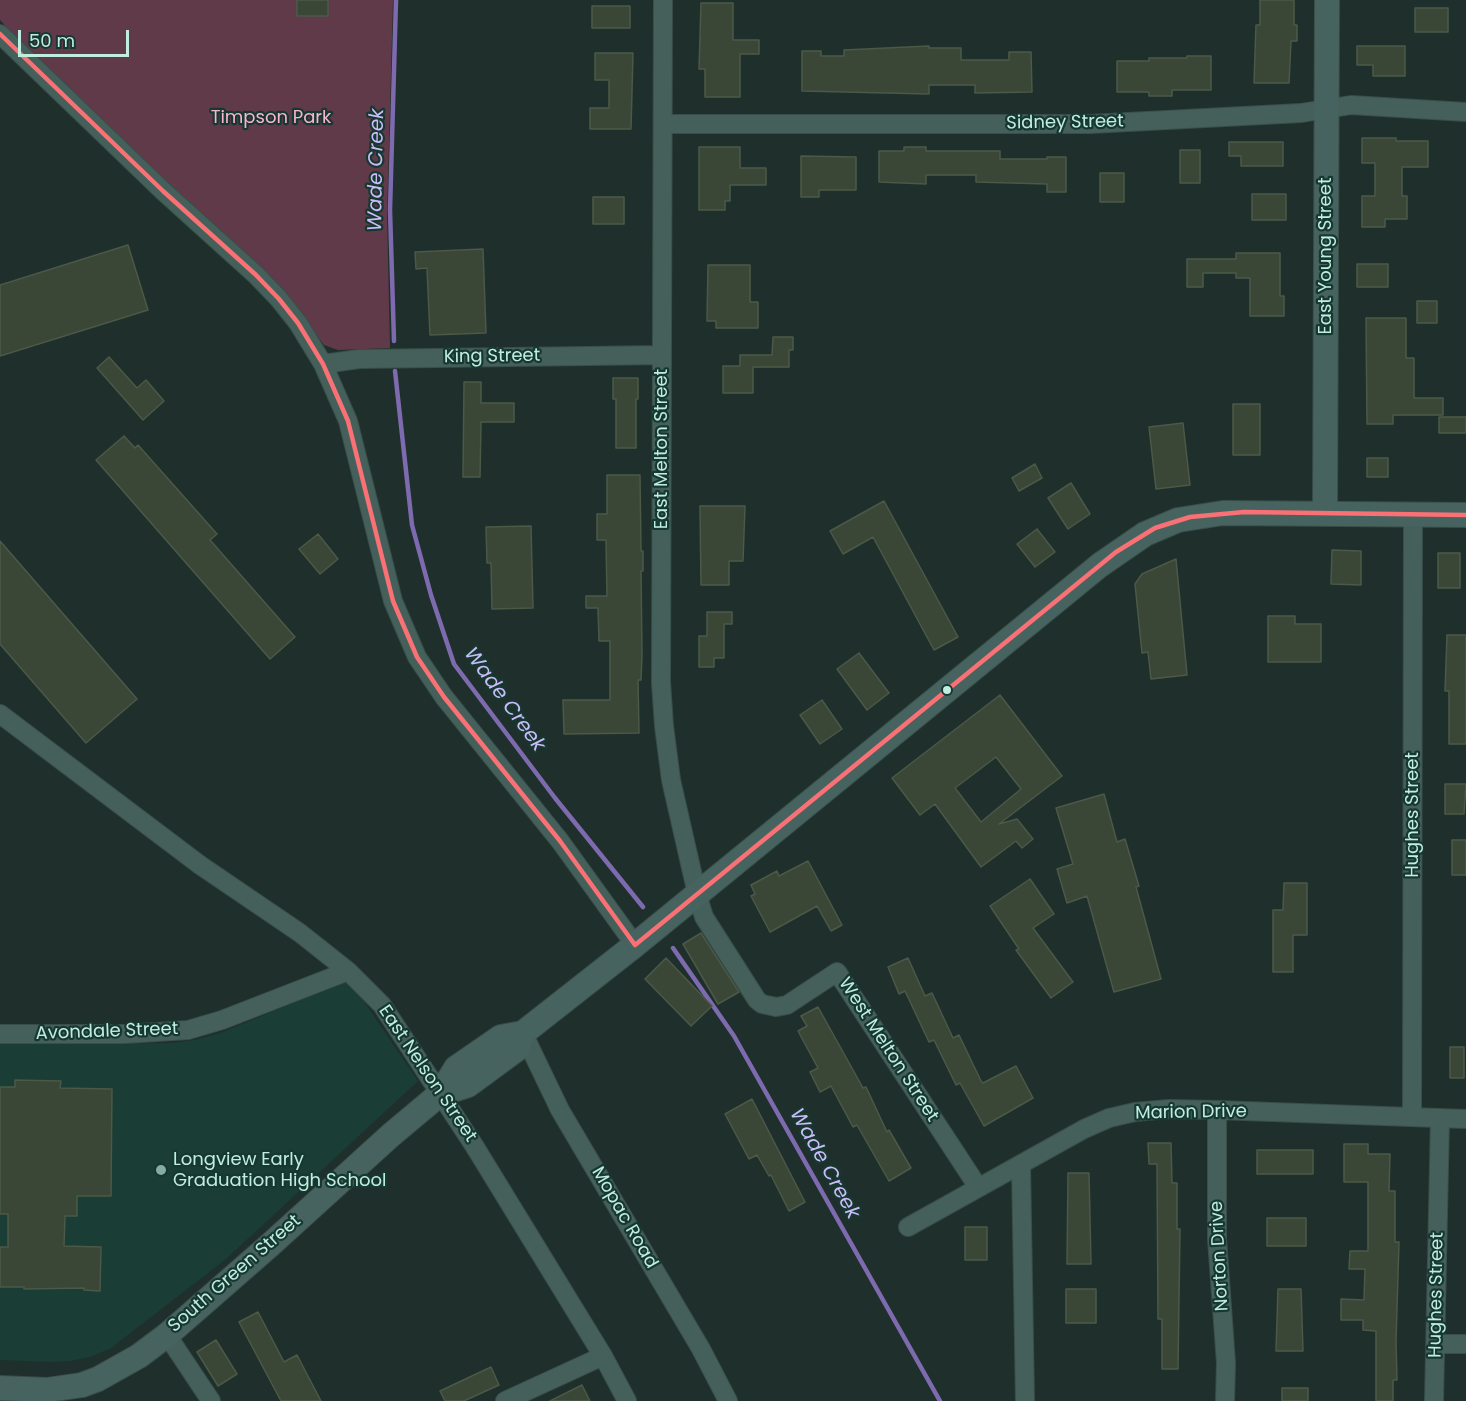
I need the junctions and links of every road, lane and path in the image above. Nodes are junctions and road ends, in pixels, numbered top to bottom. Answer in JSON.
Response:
{"nodes":[{"id":1,"x":663,"y":0,"type":"edge"},
{"id":2,"x":1327,"y":0,"type":"edge"},
{"id":3,"x":2,"y":38,"type":"edge"},
{"id":4,"x":1326,"y":109,"type":"junction"},
{"id":5,"x":1466,"y":112,"type":"edge"},
{"id":6,"x":663,"y":124,"type":"junction"},
{"id":7,"x":662,"y":356,"type":"junction"},
{"id":8,"x":322,"y":364,"type":"junction"},
{"id":9,"x":1325,"y":513,"type":"junction"},
{"id":10,"x":1413,"y":514,"type":"junction"},
{"id":11,"x":1466,"y":515,"type":"edge"},
{"id":12,"x":0,"y":714,"type":"edge"},
{"id":13,"x":697,"y":894,"type":"junction"},
{"id":14,"x":635,"y":945,"type":"junction"},
{"id":15,"x":348,"y":971,"type":"junction"},
{"id":16,"x":523,"y":1033,"type":"junction"},
{"id":17,"x":0,"y":1034,"type":"edge"},
{"id":18,"x":440,"y":1094,"type":"junction"},
{"id":19,"x":1217,"y":1110,"type":"junction"},
{"id":20,"x":1412,"y":1116,"type":"junction"},
{"id":21,"x":1440,"y":1118,"type":"junction"},
{"id":22,"x":1466,"y":1119,"type":"edge"},
{"id":23,"x":1021,"y":1164,"type":"junction"},
{"id":24,"x":978,"y":1187,"type":"junction"},
{"id":25,"x":908,"y":1227,"type":"dead end"},
{"id":26,"x":167,"y":1335,"type":"junction"},
{"id":27,"x":1436,"y":1344,"type":"junction"},
{"id":28,"x":1466,"y":1344,"type":"edge"},
{"id":29,"x":603,"y":1356,"type":"junction"},
{"id":30,"x":0,"y":1388,"type":"edge"},
{"id":31,"x":211,"y":1401,"type":"edge"},
{"id":32,"x":505,"y":1401,"type":"edge"},
{"id":33,"x":627,"y":1401,"type":"edge"},
{"id":34,"x":728,"y":1401,"type":"edge"},
{"id":35,"x":1025,"y":1401,"type":"edge"},
{"id":36,"x":1226,"y":1401,"type":"edge"},
{"id":37,"x":1434,"y":1401,"type":"edge"}],
"edges":[{"from":1,"to":6,"type":"street","name":"East Melton Street"},
{"from":2,"to":4,"type":"street","name":"East Young Street"},
{"from":3,"to":8,"type":"street"},
{"from":4,"to":5,"type":"street","name":"Sidney Street"},
{"from":4,"to":6,"type":"street","name":"Sidney Street"},
{"from":4,"to":9,"type":"street","name":"East Young Street"},
{"from":6,"to":7,"type":"street","name":"East Melton Street"},
{"from":7,"to":8,"type":"street","name":"King Street"},
{"from":7,"to":13,"type":"street","name":"East Melton Street"},
{"from":8,"to":14,"type":"street"},
{"from":9,"to":10,"type":"street","name":"South Green Street"},
{"from":9,"to":13,"type":"street","name":"South Green Street"},
{"from":10,"to":11,"type":"street","name":"South Green Street"},
{"from":10,"to":20,"type":"street","name":"Hughes Street"},
{"from":12,"to":15,"type":"street","name":"East Nelson Street"},
{"from":13,"to":14,"type":"street","name":"South Green Street"},
{"from":13,"to":24,"type":"street","name":"West Melton Street"},
{"from":14,"to":16,"type":"street","name":"South Green Street"},
{"from":15,"to":17,"type":"street","name":"Avondale Street"},
{"from":15,"to":18,"type":"street","name":"East Nelson Street"},
{"from":16,"to":18,"type":"street","name":"South Green Street"},
{"from":16,"to":34,"type":"street","name":"Mopac Road"},
{"from":18,"to":26,"type":"street","name":"South Green Street"},
{"from":18,"to":29,"type":"street","name":"East Nelson Street"},
{"from":19,"to":20,"type":"street","name":"Marion Drive"},
{"from":19,"to":23,"type":"street","name":"Marion Drive"},
{"from":19,"to":36,"type":"street","name":"Norton Drive"},
{"from":20,"to":21,"type":"street","name":"Marion Drive"},
{"from":21,"to":22,"type":"street","name":"Marion Drive"},
{"from":21,"to":27,"type":"street","name":"Hughes Street"},
{"from":23,"to":24,"type":"street","name":"Marion Drive"},
{"from":23,"to":35,"type":"street"},
{"from":24,"to":25,"type":"street","name":"Marion Drive"},
{"from":26,"to":30,"type":"street","name":"South Green Street"},
{"from":26,"to":31,"type":"street"},
{"from":27,"to":28,"type":"street"},
{"from":27,"to":37,"type":"street","name":"Hughes Street"},
{"from":29,"to":32,"type":"street"},
{"from":29,"to":33,"type":"street","name":"East Nelson Street"}]}
